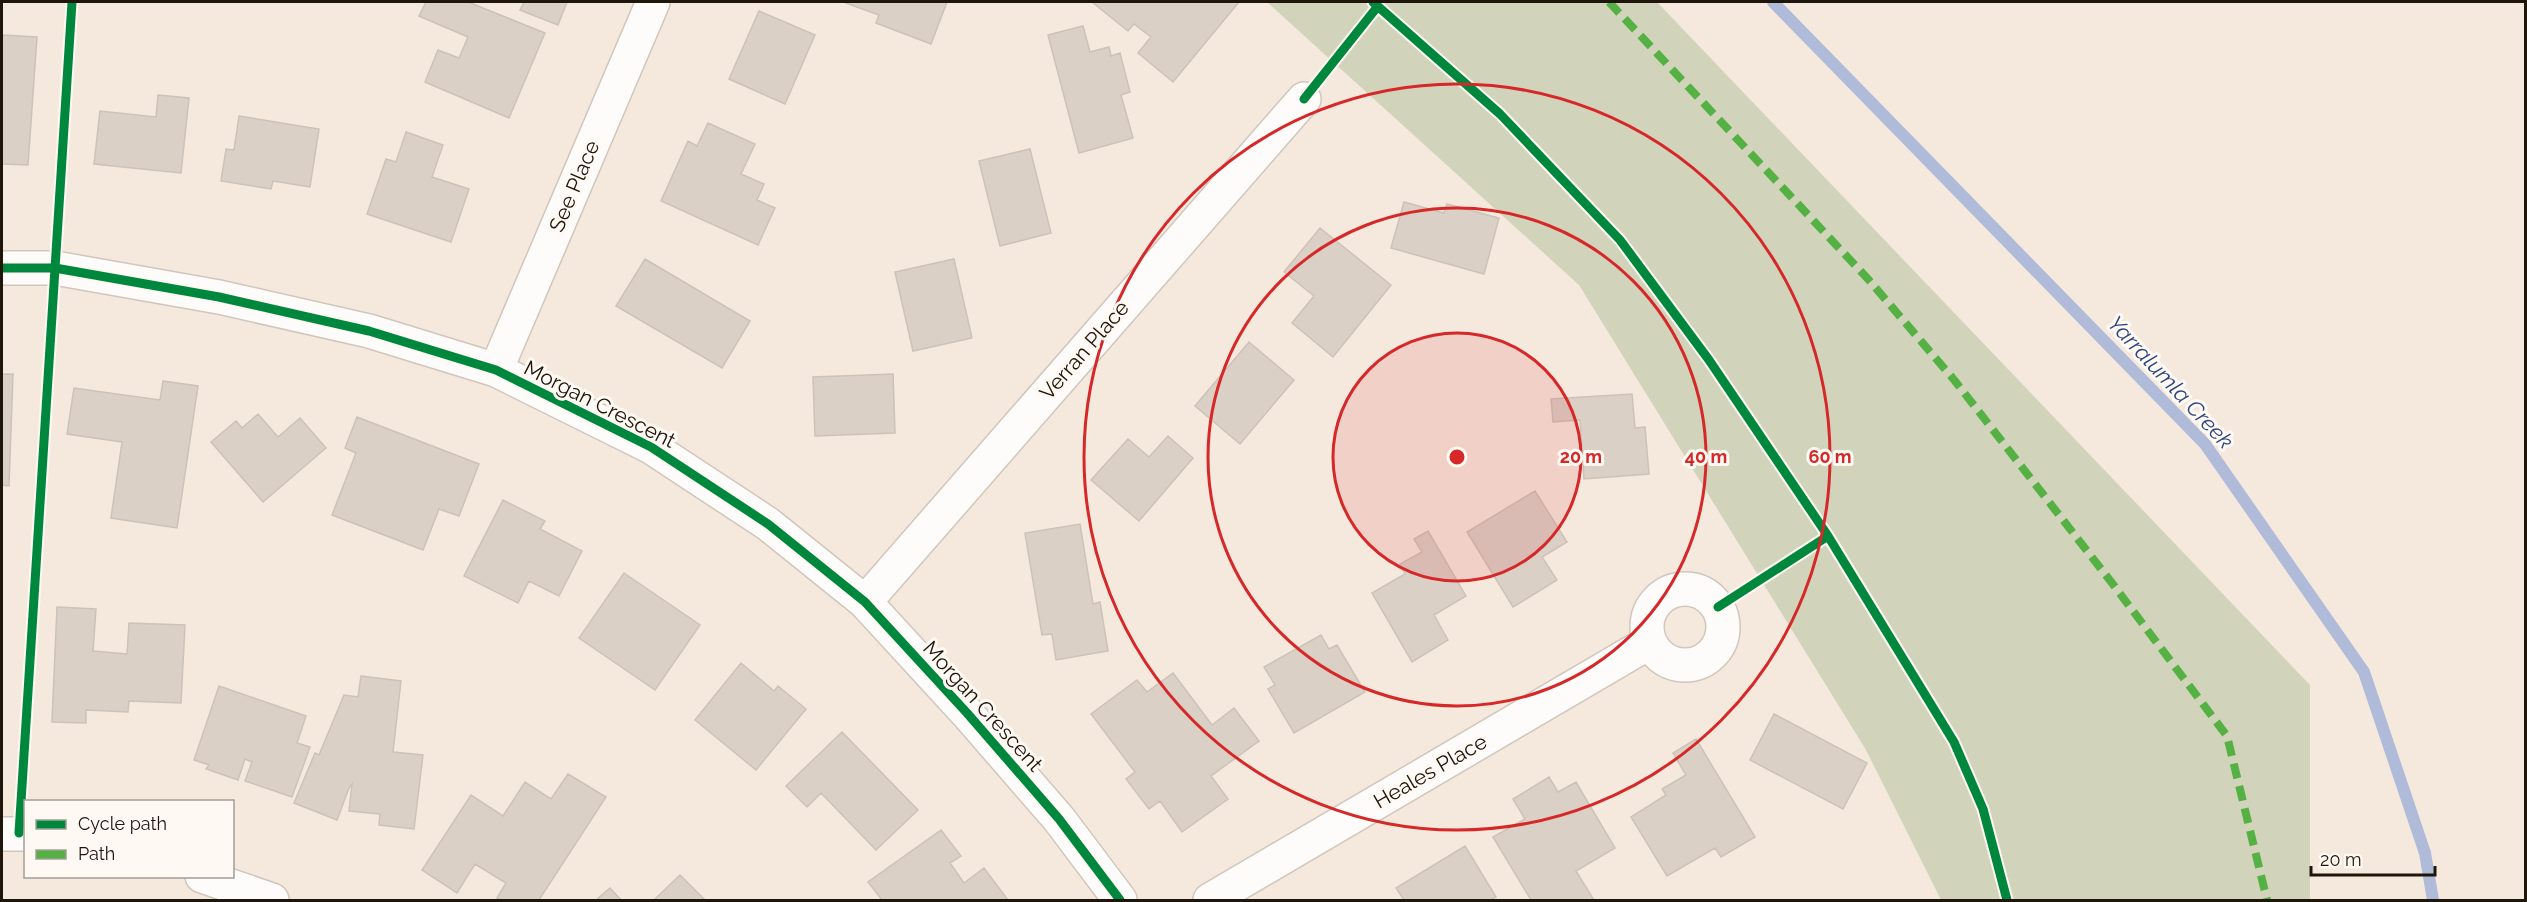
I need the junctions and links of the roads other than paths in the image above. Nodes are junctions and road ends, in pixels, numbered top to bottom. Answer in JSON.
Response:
{"nodes":[{"id":1,"x":653,"y":2,"type":"edge"},
{"id":2,"x":1304,"y":99,"type":"dead end"},
{"id":3,"x":2,"y":268,"type":"edge"},
{"id":4,"x":496,"y":370,"type":"junction"},
{"id":5,"x":865,"y":602,"type":"junction"},
{"id":6,"x":1650,"y":642,"type":"dead end"},
{"id":7,"x":2,"y":834,"type":"edge"},
{"id":8,"x":24,"y":834,"type":"edge"},
{"id":9,"x":208,"y":878,"type":"edge"},
{"id":10,"x":272,"y":900,"type":"edge"},
{"id":11,"x":1120,"y":900,"type":"edge"},
{"id":12,"x":1210,"y":900,"type":"edge"}],
"edges":[{"from":1,"to":4,"type":"street","name":"See Place"},
{"from":2,"to":5,"type":"street","name":"Verran Place"},
{"from":3,"to":4,"type":"street","name":"Morgan Crescent"},
{"from":4,"to":5,"type":"street","name":"Morgan Crescent"},
{"from":5,"to":11,"type":"street","name":"Morgan Crescent"},
{"from":6,"to":12,"type":"street","name":"Heales Place"},
{"from":7,"to":8,"type":"street"},
{"from":9,"to":10,"type":"street"}]}
